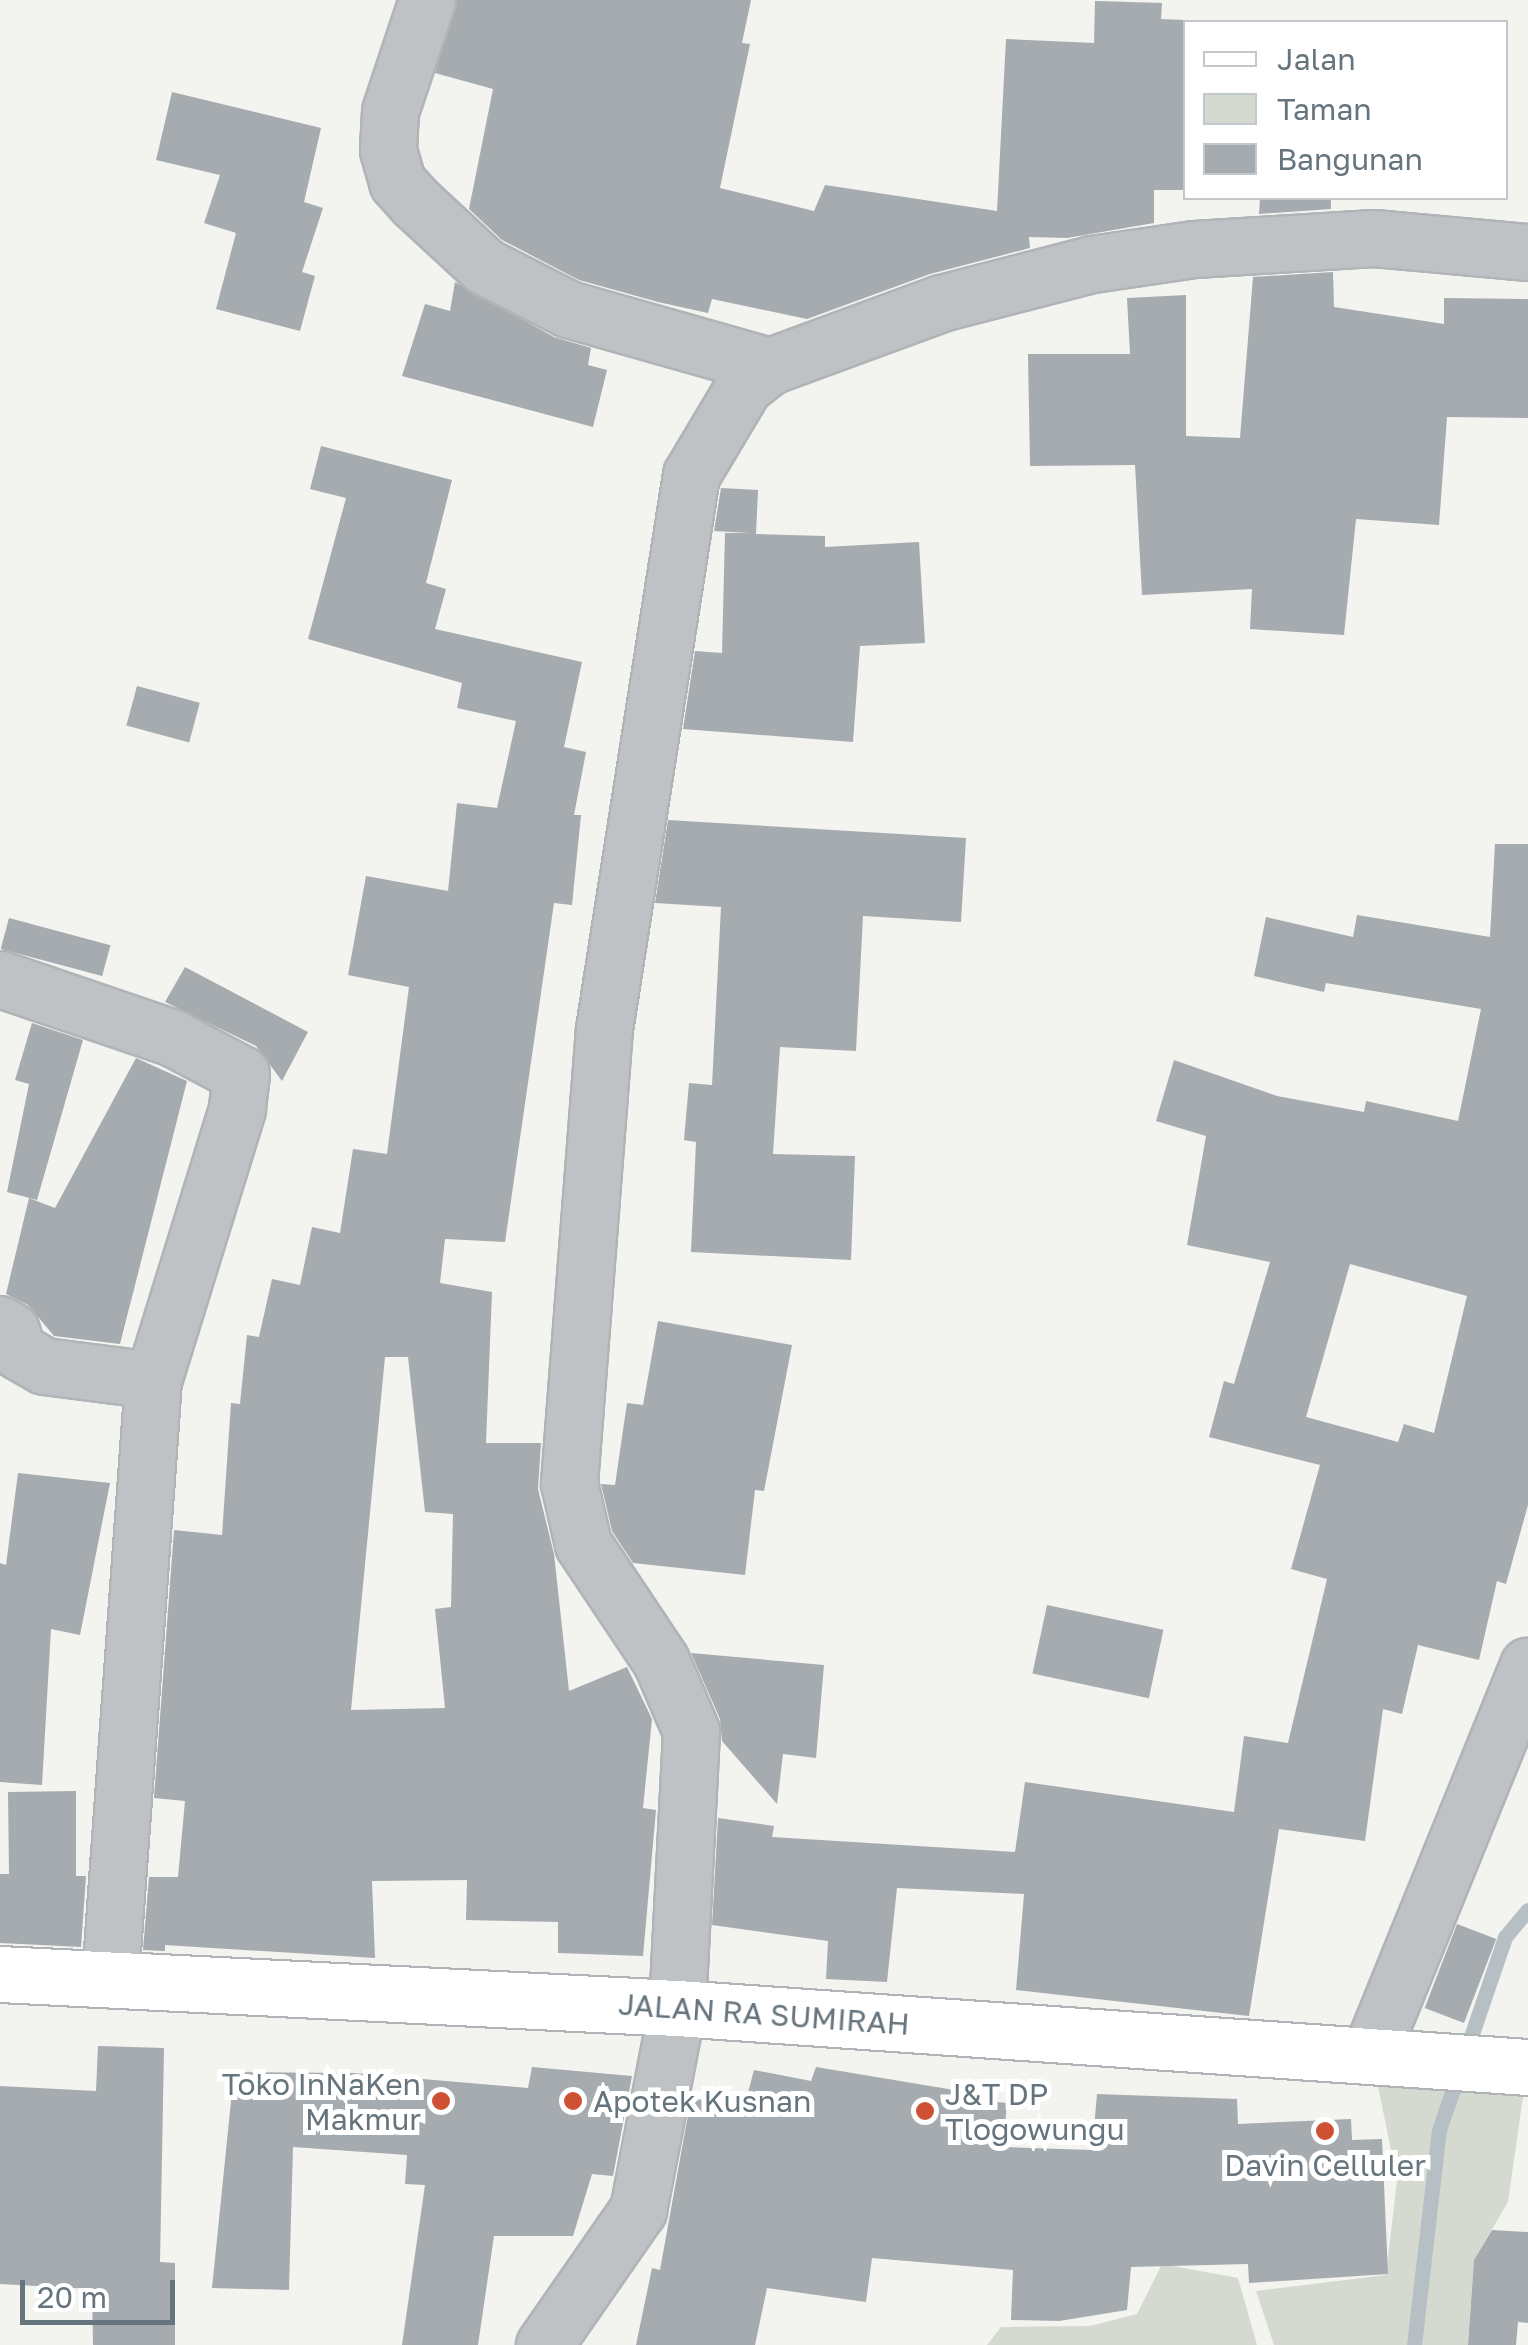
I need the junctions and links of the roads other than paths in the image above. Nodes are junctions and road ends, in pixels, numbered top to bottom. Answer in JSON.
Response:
{"nodes":[{"id":1,"x":427,"y":0,"type":"edge"},
{"id":2,"x":1528,"y":252,"type":"edge"},
{"id":3,"x":770,"y":366,"type":"junction"},
{"id":4,"x":0,"y":979,"type":"edge"},
{"id":5,"x":0,"y":1324,"type":"edge"},
{"id":6,"x":154,"y":1380,"type":"junction"},
{"id":7,"x":1528,"y":1666,"type":"edge"},
{"id":8,"x":0,"y":1974,"type":"edge"},
{"id":9,"x":110,"y":1978,"type":"junction"},
{"id":10,"x":677,"y":2008,"type":"junction"},
{"id":11,"x":1371,"y":2052,"type":"junction"},
{"id":12,"x":1481,"y":2064,"type":"edge"},
{"id":13,"x":544,"y":2345,"type":"edge"}],
"edges":[{"from":1,"to":3,"type":"street"},
{"from":2,"to":3,"type":"street"},
{"from":3,"to":10,"type":"street"},
{"from":4,"to":6,"type":"street"},
{"from":5,"to":6,"type":"street"},
{"from":6,"to":9,"type":"street"},
{"from":7,"to":11,"type":"street"},
{"from":8,"to":9,"type":"main road","name":"JALAN RA SUMIRAH"},
{"from":9,"to":10,"type":"main road","name":"JALAN RA SUMIRAH"},
{"from":10,"to":11,"type":"main road","name":"JALAN RA SUMIRAH"},
{"from":10,"to":13,"type":"street"},
{"from":11,"to":12,"type":"main road","name":"JALAN RA SUMIRAH"}]}
